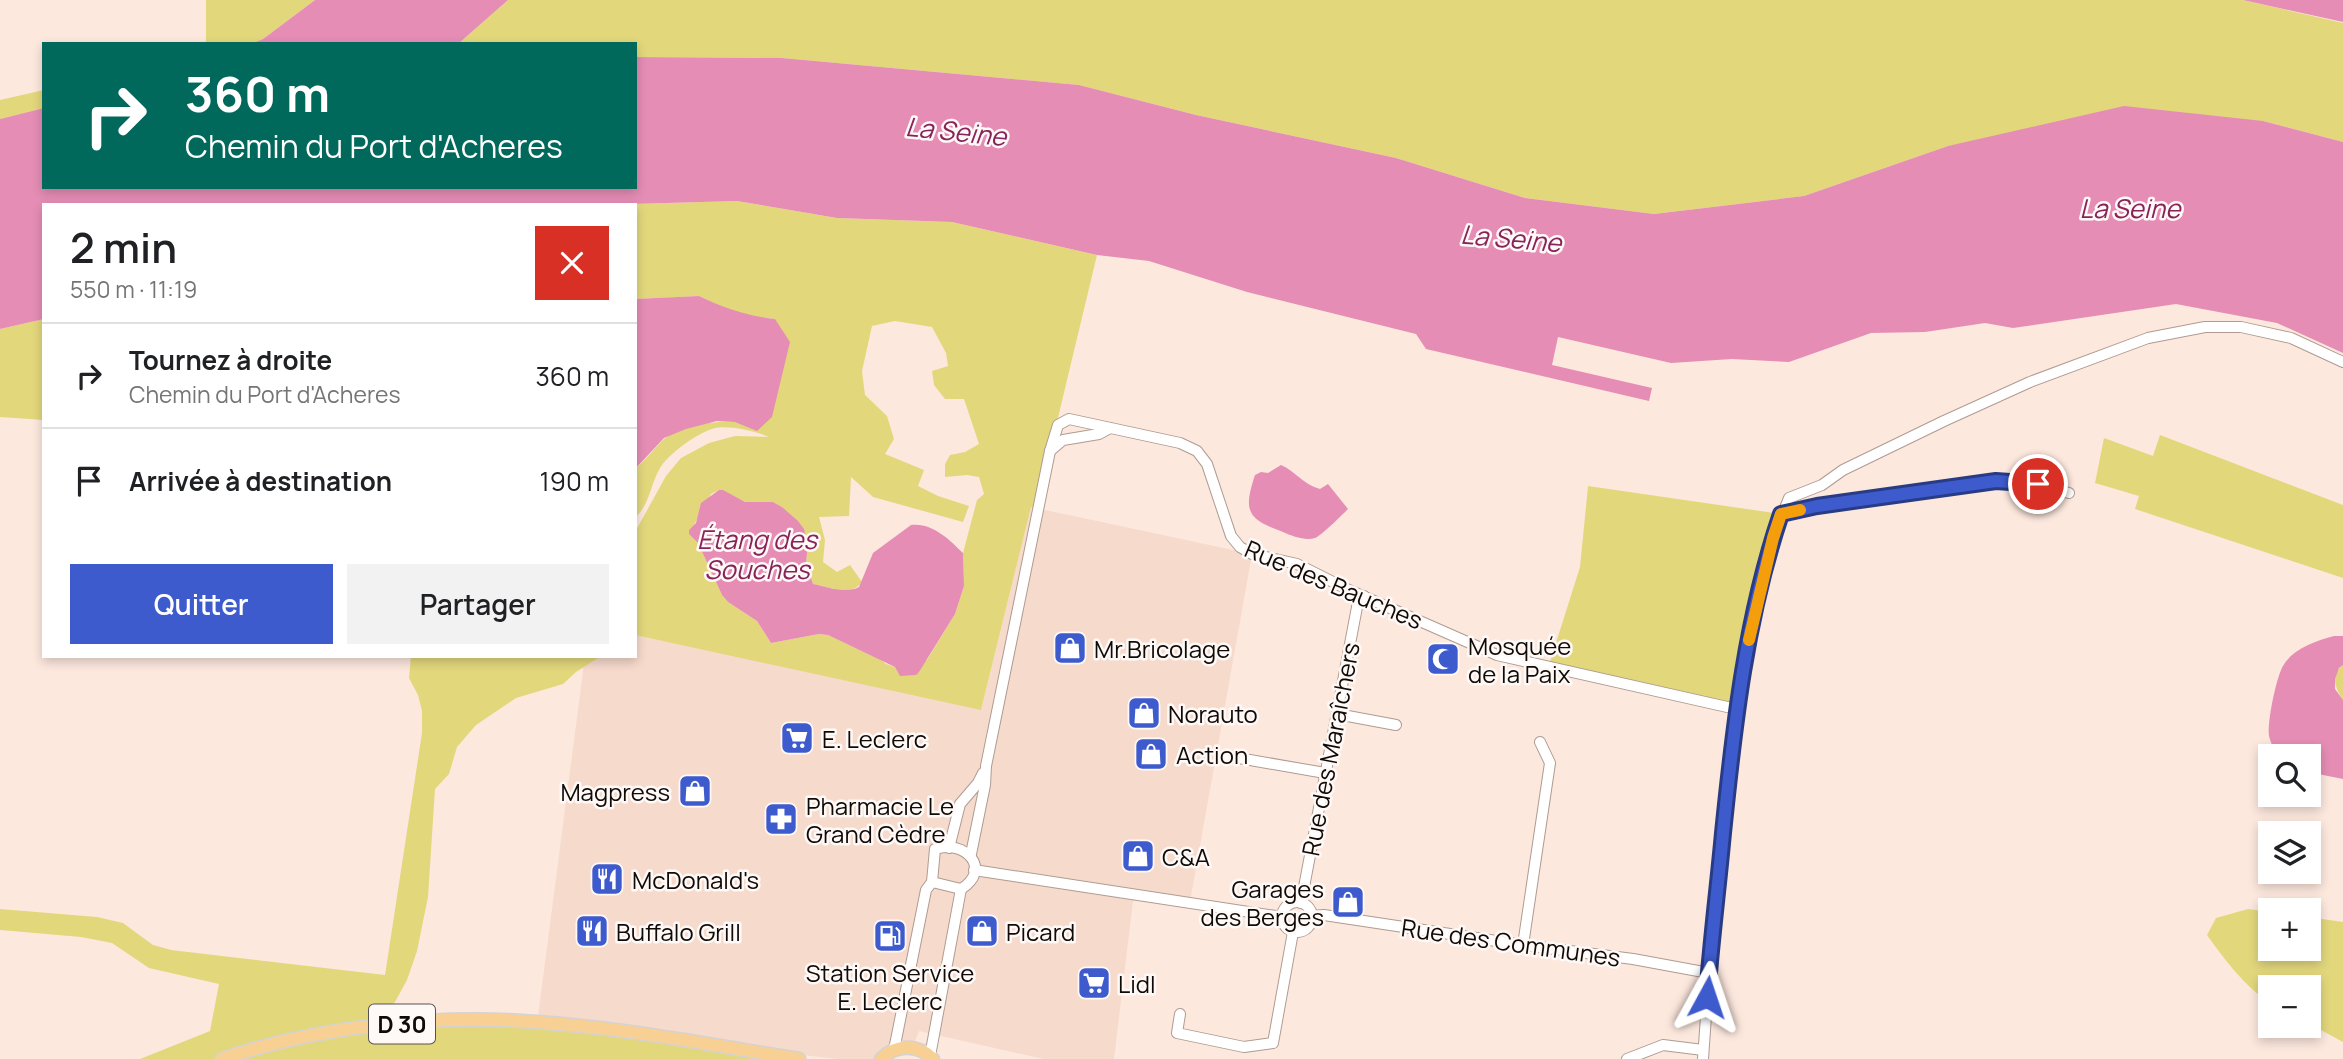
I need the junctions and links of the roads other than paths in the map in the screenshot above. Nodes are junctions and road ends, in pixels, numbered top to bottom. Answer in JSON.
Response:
{"nodes":[{"id":1,"x":2343,"y":362,"type":"edge"},
{"id":2,"x":1110,"y":428,"type":"junction"},
{"id":3,"x":1049,"y":451,"type":"junction"},
{"id":4,"x":2069,"y":493,"type":"dead end"},
{"id":5,"x":1781,"y":514,"type":"junction"},
{"id":6,"x":1364,"y":596,"type":"junction"},
{"id":7,"x":1736,"y":709,"type":"junction"},
{"id":8,"x":1337,"y":714,"type":"junction"},
{"id":9,"x":1396,"y":724,"type":"dead end"},
{"id":10,"x":1541,"y":743,"type":"dead end"},
{"id":11,"x":1227,"y":756,"type":"dead end"},
{"id":12,"x":986,"y":766,"type":"junction"},
{"id":13,"x":1325,"y":773,"type":"junction"},
{"id":14,"x":949,"y":848,"type":"junction"},
{"id":15,"x":971,"y":854,"type":"junction"},
{"id":16,"x":974,"y":870,"type":"junction"},
{"id":17,"x":932,"y":882,"type":"junction"},
{"id":18,"x":961,"y":889,"type":"junction"},
{"id":19,"x":1301,"y":903,"type":"junction"},
{"id":20,"x":1282,"y":916,"type":"junction"},
{"id":21,"x":1312,"y":916,"type":"junction"},
{"id":22,"x":1293,"y":932,"type":"junction"},
{"id":23,"x":1523,"y":945,"type":"junction"},
{"id":24,"x":1709,"y":973,"type":"junction"},
{"id":25,"x":1180,"y":1014,"type":"dead end"},
{"id":26,"x":584,"y":1026,"type":"junction"},
{"id":27,"x":894,"y":1049,"type":"junction"},
{"id":28,"x":1703,"y":1055,"type":"edge"},
{"id":29,"x":932,"y":1057,"type":"edge"},
{"id":30,"x":222,"y":1059,"type":"edge"},
{"id":31,"x":759,"y":1059,"type":"edge"},
{"id":32,"x":799,"y":1059,"type":"edge"},
{"id":33,"x":881,"y":1059,"type":"edge"},
{"id":34,"x":1627,"y":1059,"type":"edge"}],
"edges":[{"from":1,"to":5,"type":"street"},
{"from":2,"to":3,"type":"street","name":"Rue des Bauches"},
{"from":2,"to":3,"type":"street","name":"Rue des Bauches"},
{"from":2,"to":6,"type":"street","name":"Rue des Bauches"},
{"from":3,"to":12,"type":"street"},
{"from":4,"to":5,"type":"street"},
{"from":5,"to":7,"type":"street"},
{"from":6,"to":7,"type":"street","name":"Rue des Bauches"},
{"from":6,"to":8,"type":"street","name":"Rue des Maraîchers"},
{"from":7,"to":24,"type":"street"},
{"from":8,"to":9,"type":"street"},
{"from":8,"to":13,"type":"street","name":"Rue des Maraîchers"},
{"from":10,"to":23,"type":"street"},
{"from":11,"to":13,"type":"street"},
{"from":12,"to":14,"type":"street"},
{"from":12,"to":15,"type":"street"},
{"from":13,"to":19,"type":"street","name":"Rue des Maraîchers"},
{"from":14,"to":15,"type":"street"},
{"from":14,"to":17,"type":"street"},
{"from":15,"to":16,"type":"street"},
{"from":16,"to":18,"type":"street"},
{"from":16,"to":20,"type":"street"},
{"from":17,"to":18,"type":"street"},
{"from":17,"to":27,"type":"street"},
{"from":18,"to":29,"type":"street"},
{"from":19,"to":20,"type":"street"},
{"from":19,"to":21,"type":"street"},
{"from":20,"to":22,"type":"street"},
{"from":21,"to":22,"type":"street"},
{"from":21,"to":23,"type":"street","name":"Rue des Communes"},
{"from":22,"to":25,"type":"street"},
{"from":23,"to":24,"type":"street","name":"Rue des Communes"},
{"from":24,"to":28,"type":"street"},
{"from":26,"to":30,"type":"main road","number":"D 30"},
{"from":26,"to":31,"type":"main road","number":"D 30"},
{"from":26,"to":32,"type":"main road","number":"D 30"},
{"from":27,"to":29,"type":"main road"},
{"from":27,"to":33,"type":"main road"},
{"from":28,"to":34,"type":"street"}]}
